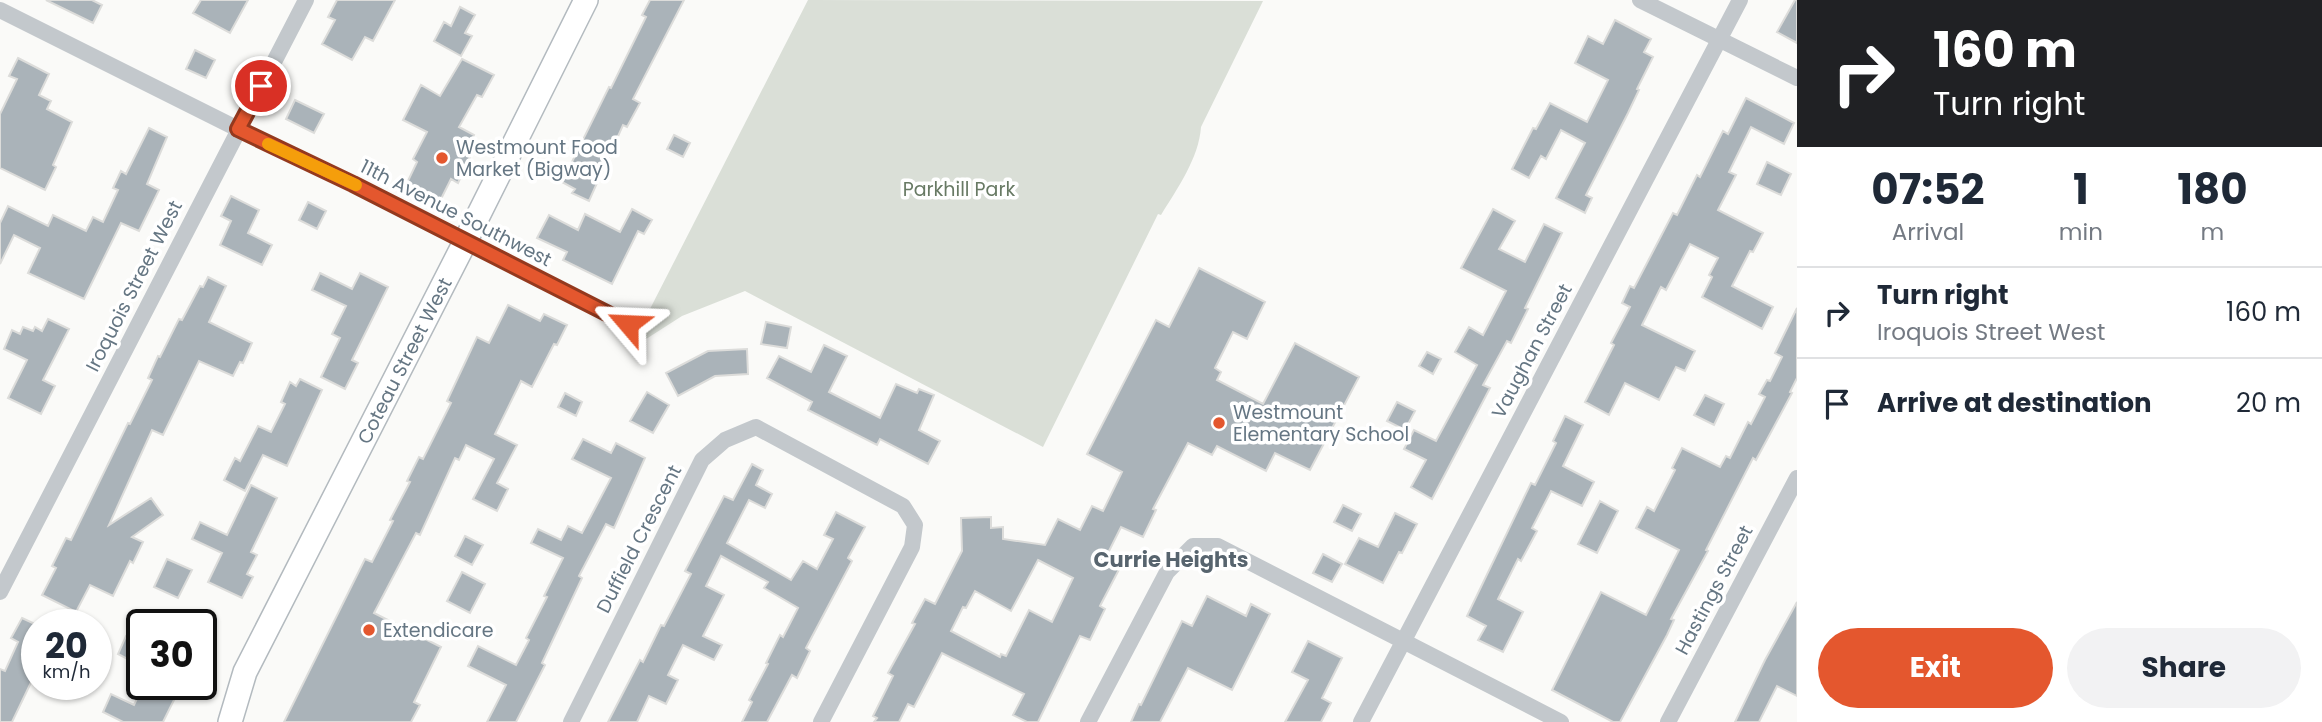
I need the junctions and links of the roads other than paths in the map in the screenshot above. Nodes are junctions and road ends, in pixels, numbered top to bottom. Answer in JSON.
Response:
{"nodes":[{"id":1,"x":306,"y":0,"type":"edge"},
{"id":2,"x":586,"y":0,"type":"edge"},
{"id":3,"x":1640,"y":0,"type":"edge"},
{"id":4,"x":1740,"y":0,"type":"edge"},
{"id":5,"x":2,"y":8,"type":"edge"},
{"id":6,"x":1720,"y":39,"type":"junction"},
{"id":7,"x":1797,"y":78,"type":"edge"},
{"id":8,"x":238,"y":129,"type":"junction"},
{"id":9,"x":465,"y":242,"type":"junction"},
{"id":10,"x":628,"y":324,"type":"dead end"},
{"id":11,"x":1797,"y":478,"type":"edge"},
{"id":12,"x":0,"y":592,"type":"edge"},
{"id":13,"x":1403,"y":640,"type":"junction"},
{"id":14,"x":245,"y":672,"type":"junction"},
{"id":15,"x":218,"y":722,"type":"edge"},
{"id":16,"x":230,"y":722,"type":"edge"},
{"id":17,"x":571,"y":722,"type":"edge"},
{"id":18,"x":821,"y":722,"type":"edge"},
{"id":19,"x":1088,"y":722,"type":"edge"},
{"id":20,"x":1361,"y":722,"type":"edge"},
{"id":21,"x":1561,"y":722,"type":"edge"},
{"id":22,"x":1668,"y":722,"type":"edge"}],
"edges":[{"from":1,"to":8,"type":"street","name":"Iroquois Street West"},
{"from":2,"to":9,"type":"street","name":"Coteau Street West"},
{"from":3,"to":6,"type":"street"},
{"from":4,"to":6,"type":"street","name":"Vaughan Street"},
{"from":5,"to":8,"type":"street","name":"11th Avenue Southwest"},
{"from":6,"to":7,"type":"street"},
{"from":6,"to":13,"type":"street","name":"Vaughan Street"},
{"from":8,"to":9,"type":"street","name":"11th Avenue Southwest"},
{"from":8,"to":12,"type":"street","name":"Iroquois Street West"},
{"from":9,"to":10,"type":"street","name":"11th Avenue Southwest"},
{"from":9,"to":14,"type":"street","name":"Coteau Street West"},
{"from":11,"to":22,"type":"street","name":"Hastings Street"},
{"from":13,"to":19,"type":"street"},
{"from":13,"to":20,"type":"street","name":"Vaughan Street"},
{"from":13,"to":21,"type":"street"},
{"from":14,"to":15,"type":"street"},
{"from":14,"to":16,"type":"street","name":"Coteau Street West"},
{"from":17,"to":18,"type":"street","name":"Duffield Crescent"}]}
